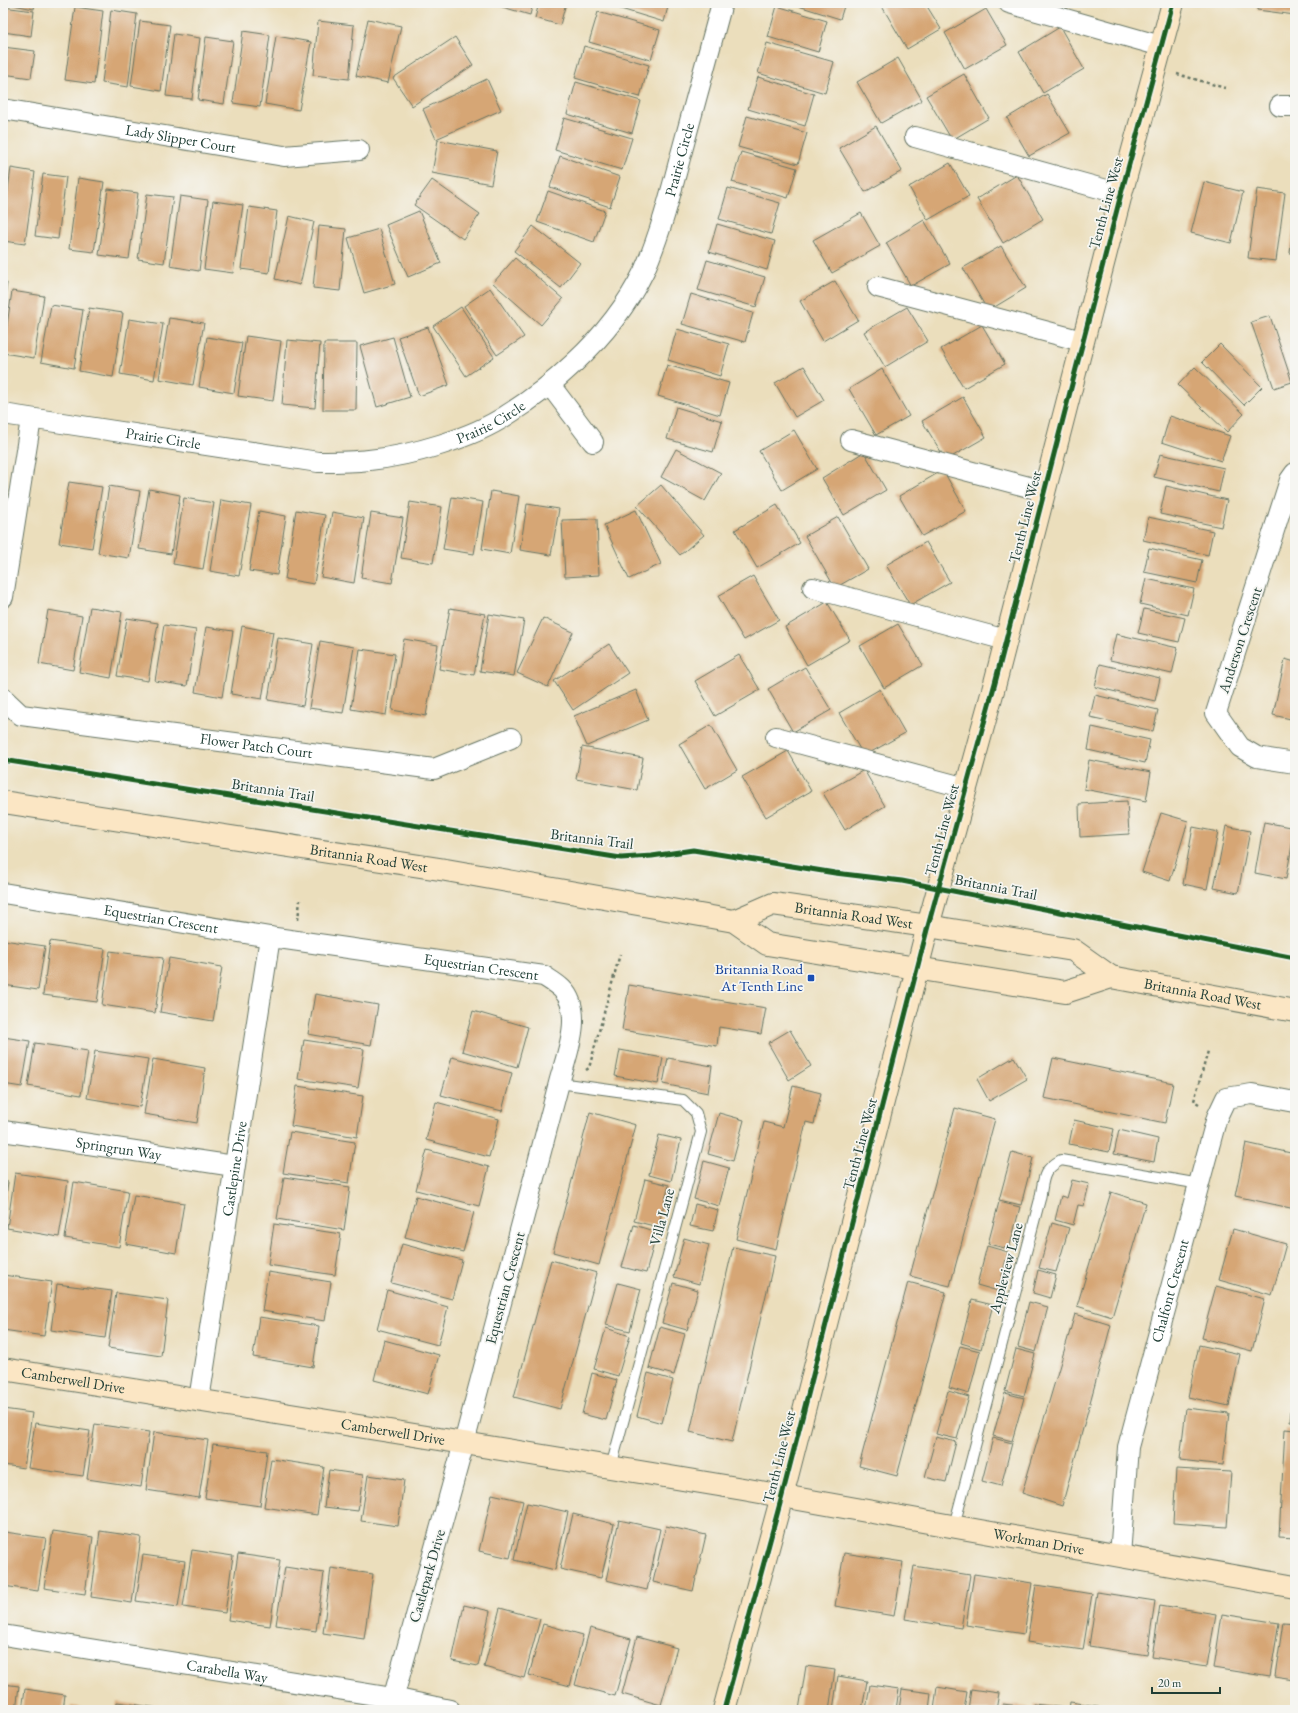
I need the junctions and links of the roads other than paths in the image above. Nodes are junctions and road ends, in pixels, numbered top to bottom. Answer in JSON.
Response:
{"nodes":[{"id":1,"x":722,"y":3,"type":"edge"},
{"id":2,"x":1009,"y":3,"type":"edge"},
{"id":3,"x":1173,"y":3,"type":"edge"},
{"id":4,"x":1161,"y":46,"type":"junction"},
{"id":5,"x":3,"y":110,"type":"edge"},
{"id":6,"x":915,"y":137,"type":"dead end"},
{"id":7,"x":359,"y":150,"type":"dead end"},
{"id":8,"x":1121,"y":194,"type":"junction"},
{"id":9,"x":878,"y":287,"type":"dead end"},
{"id":10,"x":1082,"y":341,"type":"junction"},
{"id":11,"x":550,"y":385,"type":"junction"},
{"id":12,"x":3,"y":414,"type":"edge"},
{"id":13,"x":31,"y":419,"type":"junction"},
{"id":14,"x":851,"y":440,"type":"dead end"},
{"id":15,"x":593,"y":442,"type":"dead end"},
{"id":16,"x":1295,"y":473,"type":"edge"},
{"id":17,"x":1044,"y":491,"type":"junction"},
{"id":18,"x":813,"y":588,"type":"dead end"},
{"id":19,"x":3,"y":597,"type":"edge"},
{"id":20,"x":1006,"y":640,"type":"junction"},
{"id":21,"x":3,"y":698,"type":"edge"},
{"id":22,"x":776,"y":737,"type":"dead end"},
{"id":23,"x":511,"y":738,"type":"dead end"},
{"id":24,"x":1295,"y":763,"type":"edge"},
{"id":25,"x":966,"y":788,"type":"junction"},
{"id":26,"x":3,"y":802,"type":"edge"},
{"id":27,"x":3,"y":893,"type":"edge"},
{"id":28,"x":734,"y":921,"type":"junction"},
{"id":29,"x":928,"y":926,"type":"junction"},
{"id":30,"x":270,"y":937,"type":"junction"},
{"id":31,"x":918,"y":969,"type":"junction"},
{"id":32,"x":1111,"y":976,"type":"junction"},
{"id":33,"x":1295,"y":1011,"type":"edge"},
{"id":34,"x":559,"y":1083,"type":"junction"},
{"id":35,"x":1295,"y":1102,"type":"edge"},
{"id":36,"x":3,"y":1131,"type":"edge"},
{"id":37,"x":234,"y":1166,"type":"junction"},
{"id":38,"x":1200,"y":1184,"type":"junction"},
{"id":39,"x":3,"y":1370,"type":"edge"},
{"id":40,"x":199,"y":1400,"type":"junction"},
{"id":41,"x":464,"y":1442,"type":"junction"},
{"id":42,"x":611,"y":1466,"type":"junction"},
{"id":43,"x":782,"y":1496,"type":"junction"},
{"id":44,"x":954,"y":1526,"type":"junction"},
{"id":45,"x":1120,"y":1556,"type":"junction"},
{"id":46,"x":1295,"y":1588,"type":"edge"},
{"id":47,"x":3,"y":1635,"type":"edge"},
{"id":48,"x":392,"y":1704,"type":"edge"},
{"id":49,"x":450,"y":1710,"type":"edge"},
{"id":50,"x":724,"y":1710,"type":"edge"}],
"edges":[{"from":1,"to":11,"type":"street","name":"Prairie Circle"},
{"from":2,"to":4,"type":"street"},
{"from":3,"to":4,"type":"street","name":"Tenth Line West"},
{"from":4,"to":8,"type":"street","name":"Tenth Line West"},
{"from":5,"to":7,"type":"street","name":"Lady Slipper Court"},
{"from":6,"to":8,"type":"street","name":"Tenth Line West"},
{"from":8,"to":10,"type":"street","name":"Tenth Line West"},
{"from":9,"to":10,"type":"street"},
{"from":10,"to":17,"type":"street","name":"Tenth Line West"},
{"from":11,"to":13,"type":"street","name":"Prairie Circle"},
{"from":11,"to":15,"type":"street"},
{"from":12,"to":13,"type":"street","name":"Prairie Circle"},
{"from":13,"to":19,"type":"street"},
{"from":14,"to":17,"type":"street","name":"Tenth Line West"},
{"from":16,"to":24,"type":"street","name":"Anderson Crescent"},
{"from":17,"to":20,"type":"street","name":"Tenth Line West"},
{"from":18,"to":20,"type":"street"},
{"from":20,"to":25,"type":"street","name":"Tenth Line West"},
{"from":21,"to":23,"type":"street","name":"Flower Patch Court"},
{"from":22,"to":25,"type":"street","name":"Tenth Line West"},
{"from":25,"to":29,"type":"street","name":"Tenth Line West"},
{"from":26,"to":28,"type":"street","name":"Britannia Road West"},
{"from":27,"to":30,"type":"street","name":"Equestrian Crescent"},
{"from":28,"to":29,"type":"street","name":"Britannia Road West"},
{"from":28,"to":31,"type":"street","name":"Britannia Road West"},
{"from":29,"to":31,"type":"street","name":"Tenth Line West"},
{"from":29,"to":32,"type":"street","name":"Britannia Road West"},
{"from":30,"to":34,"type":"street","name":"Equestrian Crescent"},
{"from":30,"to":37,"type":"street","name":"Castlepine Drive"},
{"from":31,"to":32,"type":"street","name":"Britannia Road West"},
{"from":31,"to":43,"type":"street","name":"Tenth Line West"},
{"from":32,"to":33,"type":"street","name":"Britannia Road West"},
{"from":34,"to":41,"type":"street","name":"Equestrian Crescent"},
{"from":34,"to":42,"type":"lane","name":"Villa Lane"},
{"from":35,"to":38,"type":"street","name":"Chalfont Crescent"},
{"from":36,"to":37,"type":"street","name":"Springrun Way"},
{"from":37,"to":40,"type":"street","name":"Castlepine Drive"},
{"from":38,"to":44,"type":"lane","name":"Appleview Lane"},
{"from":38,"to":45,"type":"street","name":"Chalfont Crescent"},
{"from":39,"to":40,"type":"street","name":"Camberwell Drive"},
{"from":40,"to":41,"type":"street","name":"Camberwell Drive"},
{"from":41,"to":42,"type":"street","name":"Camberwell Drive"},
{"from":41,"to":48,"type":"street","name":"Castlepark Drive"},
{"from":42,"to":43,"type":"street","name":"Camberwell Drive"},
{"from":43,"to":44,"type":"street","name":"Workman Drive"},
{"from":43,"to":50,"type":"street","name":"Tenth Line West"},
{"from":44,"to":45,"type":"street","name":"Workman Drive"},
{"from":45,"to":46,"type":"street","name":"Workman Drive"},
{"from":47,"to":48,"type":"street","name":"Carabella Way"},
{"from":48,"to":49,"type":"street","name":"Carabella Way"}]}
